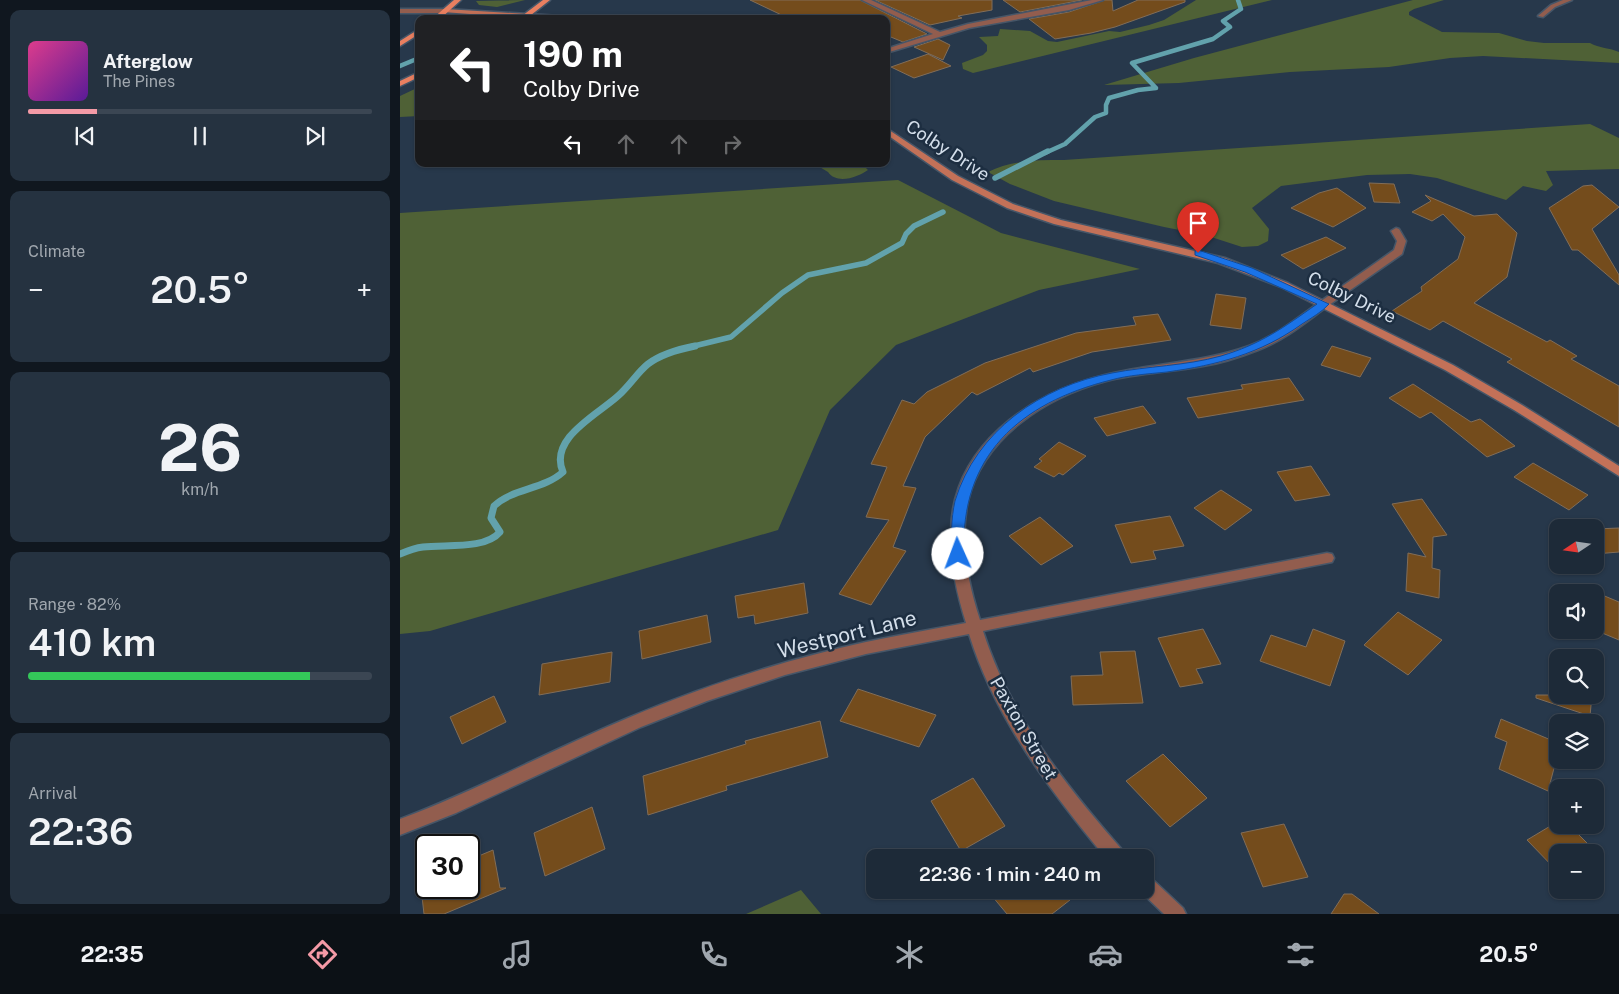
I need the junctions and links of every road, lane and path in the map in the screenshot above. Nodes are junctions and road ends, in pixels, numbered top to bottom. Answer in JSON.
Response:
{"nodes":[{"id":1,"x":458,"y":0,"type":"edge"},
{"id":2,"x":548,"y":0,"type":"edge"},
{"id":3,"x":865,"y":0,"type":"edge"},
{"id":4,"x":1100,"y":0,"type":"edge"},
{"id":5,"x":1569,"y":0,"type":"edge"},
{"id":6,"x":400,"y":11,"type":"edge"},
{"id":7,"x":445,"y":11,"type":"junction"},
{"id":8,"x":528,"y":14,"type":"junction"},
{"id":9,"x":440,"y":15,"type":"edge"},
{"id":10,"x":538,"y":15,"type":"edge"},
{"id":11,"x":1541,"y":16,"type":"dead end"},
{"id":12,"x":415,"y":34,"type":"edge"},
{"id":13,"x":938,"y":34,"type":"junction"},
{"id":14,"x":400,"y":44,"type":"edge"},
{"id":15,"x":890,"y":50,"type":"edge"},
{"id":16,"x":415,"y":76,"type":"edge"},
{"id":17,"x":400,"y":84,"type":"edge"},
{"id":18,"x":890,"y":133,"type":"edge"},
{"id":19,"x":1396,"y":231,"type":"dead end"},
{"id":20,"x":1324,"y":304,"type":"junction"},
{"id":21,"x":1619,"y":472,"type":"edge"},
{"id":22,"x":1327,"y":558,"type":"dead end"},
{"id":23,"x":974,"y":627,"type":"junction"},
{"id":24,"x":400,"y":827,"type":"edge"},
{"id":25,"x":1110,"y":849,"type":"edge"},
{"id":26,"x":1154,"y":892,"type":"edge"},
{"id":27,"x":1177,"y":914,"type":"edge"}],
"edges":[{"from":1,"to":7,"type":"main road"},
{"from":2,"to":8,"type":"main road"},
{"from":3,"to":13,"type":"street"},
{"from":4,"to":13,"type":"street"},
{"from":5,"to":11,"type":"street"},
{"from":6,"to":7,"type":"street"},
{"from":7,"to":8,"type":"street"},
{"from":7,"to":9,"type":"main road"},
{"from":8,"to":10,"type":"street"},
{"from":12,"to":14,"type":"main road"},
{"from":13,"to":15,"type":"street"},
{"from":16,"to":17,"type":"main road"},
{"from":18,"to":20,"type":"street","name":"Colby Drive"},
{"from":19,"to":20,"type":"street","name":"Paxton Street"},
{"from":20,"to":21,"type":"street","name":"Colby Drive"},
{"from":20,"to":23,"type":"street","name":"Paxton Street"},
{"from":22,"to":23,"type":"street","name":"Westport Lane"},
{"from":23,"to":24,"type":"street","name":"Westport Lane"},
{"from":23,"to":25,"type":"street","name":"Paxton Street"},
{"from":26,"to":27,"type":"street"}]}
